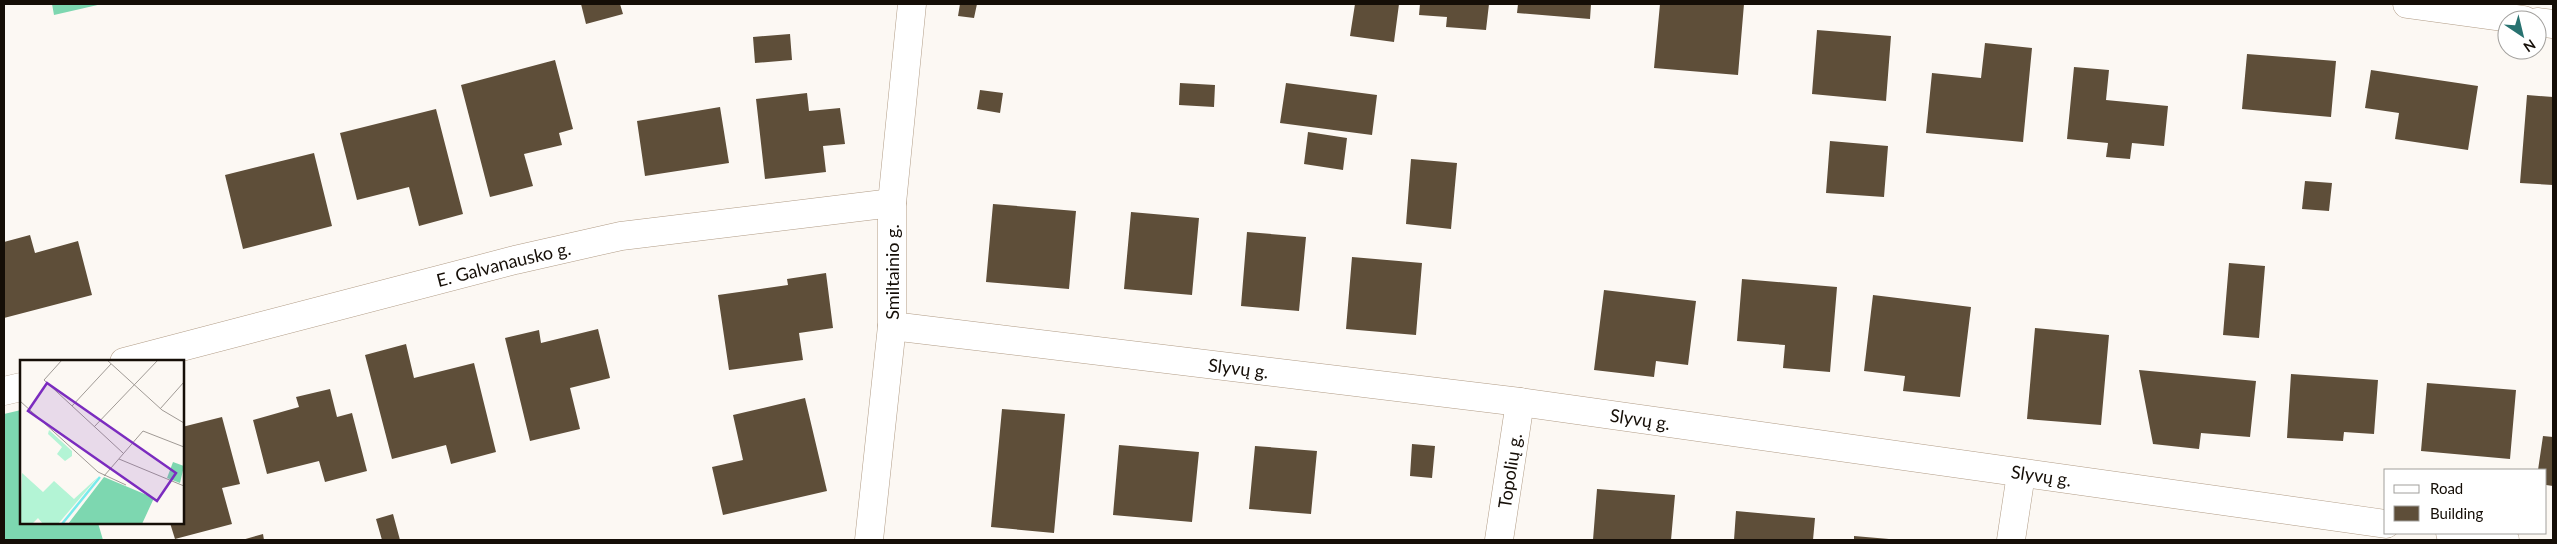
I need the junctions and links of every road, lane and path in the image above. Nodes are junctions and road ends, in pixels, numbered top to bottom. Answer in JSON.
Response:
{"nodes":[{"id":1,"x":912,"y":4,"type":"edge"},
{"id":2,"x":2407,"y":4,"type":"edge"},
{"id":3,"x":2497,"y":16,"type":"edge"},
{"id":4,"x":892,"y":203,"type":"junction"},
{"id":5,"x":892,"y":326,"type":"junction"},
{"id":6,"x":132,"y":360,"type":"edge"},
{"id":7,"x":20,"y":387,"type":"edge"},
{"id":8,"x":4,"y":391,"type":"edge"},
{"id":9,"x":1520,"y":402,"type":"junction"},
{"id":10,"x":2021,"y":474,"type":"junction"},
{"id":11,"x":2384,"y":524,"type":"edge"},
{"id":12,"x":2458,"y":534,"type":"edge"},
{"id":13,"x":869,"y":540,"type":"edge"},
{"id":14,"x":1499,"y":540,"type":"edge"},
{"id":15,"x":2011,"y":540,"type":"edge"},
{"id":16,"x":2505,"y":540,"type":"edge"}],
"edges":[{"from":1,"to":4,"type":"street","name":"Smiltainio g."},
{"from":2,"to":3,"type":"street"},
{"from":4,"to":5,"type":"street","name":"Smiltainio g."},
{"from":4,"to":6,"type":"street","name":"E. Galvanausko g."},
{"from":5,"to":9,"type":"street","name":"Slyvų g."},
{"from":5,"to":13,"type":"street","name":"Smiltainio g."},
{"from":7,"to":8,"type":"street"},
{"from":9,"to":10,"type":"street","name":"Slyvų g."},
{"from":9,"to":14,"type":"street","name":"Topolių g."},
{"from":10,"to":11,"type":"street","name":"Slyvų g."},
{"from":10,"to":15,"type":"street"},
{"from":12,"to":16,"type":"street"}]}
